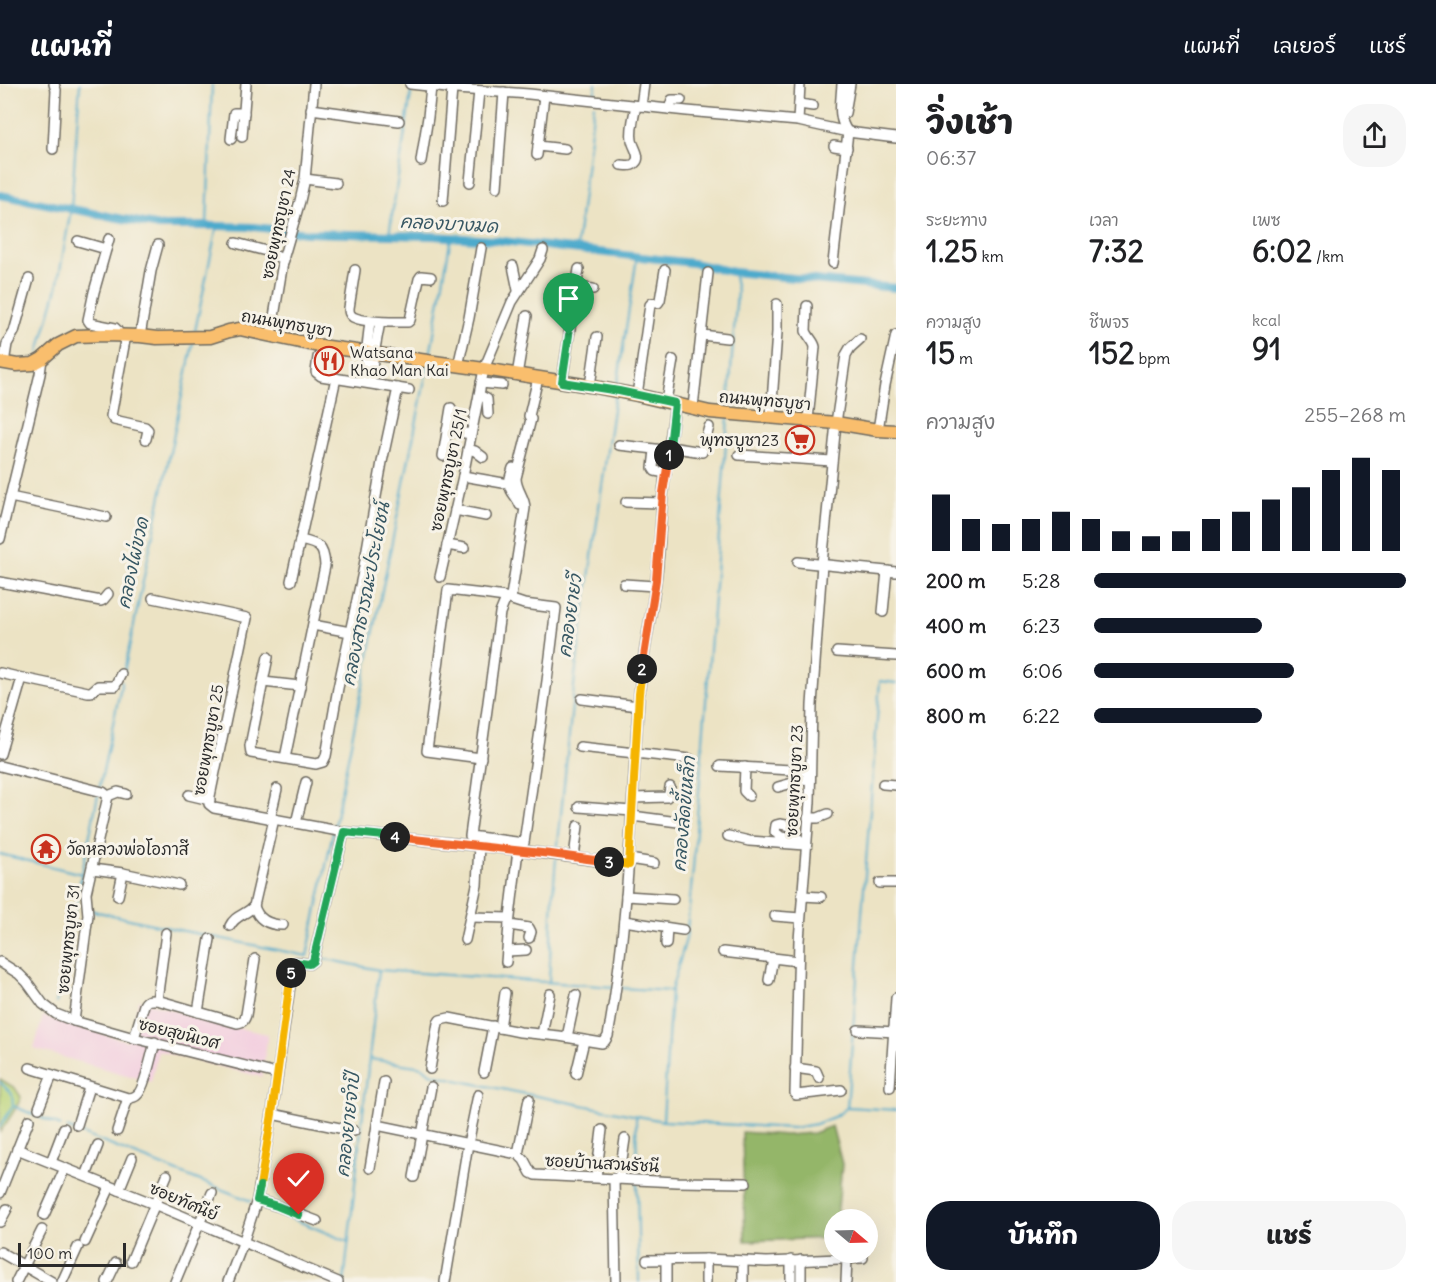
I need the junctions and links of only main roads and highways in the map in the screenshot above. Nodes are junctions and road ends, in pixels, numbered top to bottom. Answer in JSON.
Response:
{"nodes":[{"id":1,"x":2,"y":363,"type":"edge"},
{"id":2,"x":896,"y":431,"type":"edge"}],
"edges":[{"from":1,"to":2,"type":"main road","name":"ถนนพุทธบูชา"}]}
